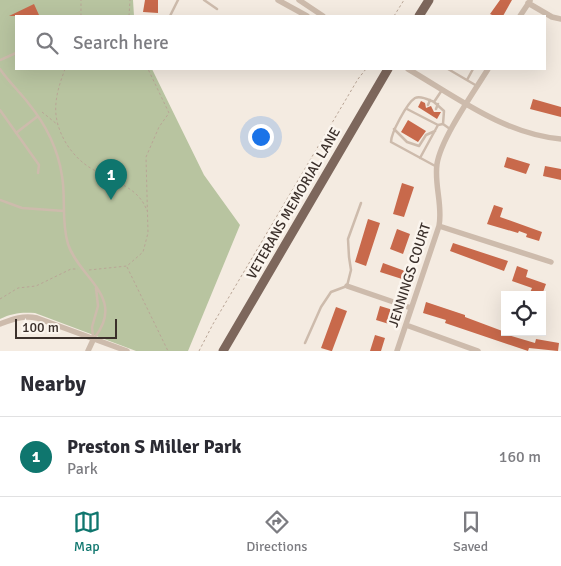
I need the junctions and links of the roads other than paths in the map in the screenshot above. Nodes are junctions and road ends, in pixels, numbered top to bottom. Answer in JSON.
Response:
{"nodes":[{"id":1,"x":178,"y":0,"type":"edge"},
{"id":2,"x":204,"y":0,"type":"edge"},
{"id":3,"x":278,"y":0,"type":"edge"},
{"id":4,"x":299,"y":0,"type":"edge"},
{"id":5,"x":428,"y":0,"type":"edge"},
{"id":6,"x":529,"y":2,"type":"edge"},
{"id":7,"x":218,"y":9,"type":"dead end"},
{"id":8,"x":170,"y":15,"type":"edge"},
{"id":9,"x":305,"y":15,"type":"edge"},
{"id":10,"x":322,"y":15,"type":"edge"},
{"id":11,"x":420,"y":15,"type":"edge"},
{"id":12,"x":521,"y":15,"type":"edge"},
{"id":13,"x":561,"y":19,"type":"edge"},
{"id":14,"x":15,"y":54,"type":"edge"},
{"id":15,"x":0,"y":60,"type":"edge"},
{"id":16,"x":0,"y":69,"type":"edge"},
{"id":17,"x":387,"y":70,"type":"edge"},
{"id":18,"x":410,"y":70,"type":"edge"},
{"id":19,"x":450,"y":70,"type":"edge"},
{"id":20,"x":472,"y":70,"type":"edge"},
{"id":21,"x":487,"y":70,"type":"edge"},
{"id":22,"x":467,"y":80,"type":"junction"},
{"id":23,"x":478,"y":86,"type":"junction"},
{"id":24,"x":443,"y":89,"type":"junction"},
{"id":25,"x":430,"y":100,"type":"junction"},
{"id":26,"x":434,"y":102,"type":"junction"},
{"id":27,"x":438,"y":104,"type":"junction"},
{"id":28,"x":467,"y":104,"type":"junction"},
{"id":29,"x":428,"y":105,"type":"dead end"},
{"id":30,"x":407,"y":109,"type":"junction"},
{"id":31,"x":436,"y":109,"type":"dead end"},
{"id":32,"x":0,"y":110,"type":"edge"},
{"id":33,"x":424,"y":111,"type":"dead end"},
{"id":34,"x":38,"y":116,"type":"junction"},
{"id":35,"x":432,"y":116,"type":"dead end"},
{"id":36,"x":421,"y":117,"type":"junction"},
{"id":37,"x":430,"y":121,"type":"junction"},
{"id":38,"x":443,"y":124,"type":"junction"},
{"id":39,"x":438,"y":125,"type":"junction"},
{"id":40,"x":394,"y":129,"type":"junction"},
{"id":41,"x":452,"y":130,"type":"junction"},
{"id":42,"x":435,"y":131,"type":"junction"},
{"id":43,"x":16,"y":133,"type":"junction"},
{"id":44,"x":561,"y":139,"type":"edge"},
{"id":45,"x":420,"y":158,"type":"junction"},
{"id":46,"x":437,"y":167,"type":"junction"},
{"id":47,"x":38,"y":174,"type":"dead end"},
{"id":48,"x":0,"y":200,"type":"edge"},
{"id":49,"x":361,"y":203,"type":"dead end"},
{"id":50,"x":64,"y":211,"type":"junction"},
{"id":51,"x":439,"y":226,"type":"junction"},
{"id":52,"x":551,"y":262,"type":"dead end"},
{"id":53,"x":347,"y":286,"type":"junction"},
{"id":54,"x":95,"y":287,"type":"junction"},
{"id":55,"x":411,"y":308,"type":"junction"},
{"id":56,"x":0,"y":324,"type":"edge"},
{"id":57,"x":406,"y":326,"type":"junction"},
{"id":58,"x":94,"y":338,"type":"junction"},
{"id":59,"x":306,"y":343,"type":"dead end"},
{"id":60,"x":88,"y":351,"type":"edge"},
{"id":61,"x":127,"y":351,"type":"edge"},
{"id":62,"x":223,"y":351,"type":"edge"},
{"id":63,"x":397,"y":351,"type":"edge"},
{"id":64,"x":478,"y":351,"type":"edge"}],
"edges":[{"from":1,"to":8,"type":"lane"},
{"from":2,"to":7,"type":"lane"},
{"from":3,"to":9,"type":"street"},
{"from":4,"to":10,"type":"street"},
{"from":5,"to":11,"type":"main road"},
{"from":6,"to":12,"type":"street"},
{"from":6,"to":13,"type":"street"},
{"from":14,"to":15,"type":"lane"},
{"from":16,"to":34,"type":"lane"},
{"from":17,"to":62,"type":"main road","name":"VETERANS MEMORIAL LANE"},
{"from":18,"to":24,"type":"street"},
{"from":19,"to":22,"type":"lane"},
{"from":20,"to":22,"type":"lane"},
{"from":21,"to":23,"type":"street","name":"JENNINGS COURT"},
{"from":22,"to":23,"type":"lane"},
{"from":23,"to":28,"type":"street","name":"JENNINGS COURT"},
{"from":24,"to":26,"type":"lane"},
{"from":24,"to":28,"type":"street"},
{"from":25,"to":26,"type":"lane"},
{"from":25,"to":29,"type":"lane"},
{"from":25,"to":30,"type":"lane"},
{"from":26,"to":27,"type":"lane"},
{"from":27,"to":31,"type":"lane"},
{"from":27,"to":38,"type":"lane"},
{"from":28,"to":41,"type":"street","name":"JENNINGS COURT"},
{"from":28,"to":44,"type":"street"},
{"from":30,"to":36,"type":"lane"},
{"from":30,"to":40,"type":"lane"},
{"from":32,"to":43,"type":"lane"},
{"from":33,"to":36,"type":"lane"},
{"from":34,"to":43,"type":"lane"},
{"from":34,"to":50,"type":"lane"},
{"from":35,"to":37,"type":"lane"},
{"from":36,"to":37,"type":"lane"},
{"from":37,"to":39,"type":"lane"},
{"from":38,"to":39,"type":"lane"},
{"from":38,"to":41,"type":"lane"},
{"from":39,"to":42,"type":"lane"},
{"from":40,"to":42,"type":"lane"},
{"from":40,"to":45,"type":"lane"},
{"from":41,"to":46,"type":"street","name":"JENNINGS COURT"},
{"from":42,"to":45,"type":"lane"},
{"from":43,"to":47,"type":"lane"},
{"from":45,"to":46,"type":"lane"},
{"from":46,"to":51,"type":"street","name":"JENNINGS COURT"},
{"from":48,"to":50,"type":"lane"},
{"from":49,"to":53,"type":"lane"},
{"from":50,"to":54,"type":"lane"},
{"from":51,"to":52,"type":"street"},
{"from":51,"to":55,"type":"street","name":"JENNINGS COURT"},
{"from":53,"to":55,"type":"street"},
{"from":53,"to":59,"type":"lane"},
{"from":54,"to":58,"type":"lane"},
{"from":54,"to":58,"type":"lane"},
{"from":55,"to":57,"type":"street","name":"JENNINGS COURT"},
{"from":56,"to":58,"type":"street"},
{"from":57,"to":63,"type":"street","name":"JENNINGS COURT"},
{"from":57,"to":64,"type":"street"},
{"from":58,"to":60,"type":"street"},
{"from":58,"to":61,"type":"street"}]}
